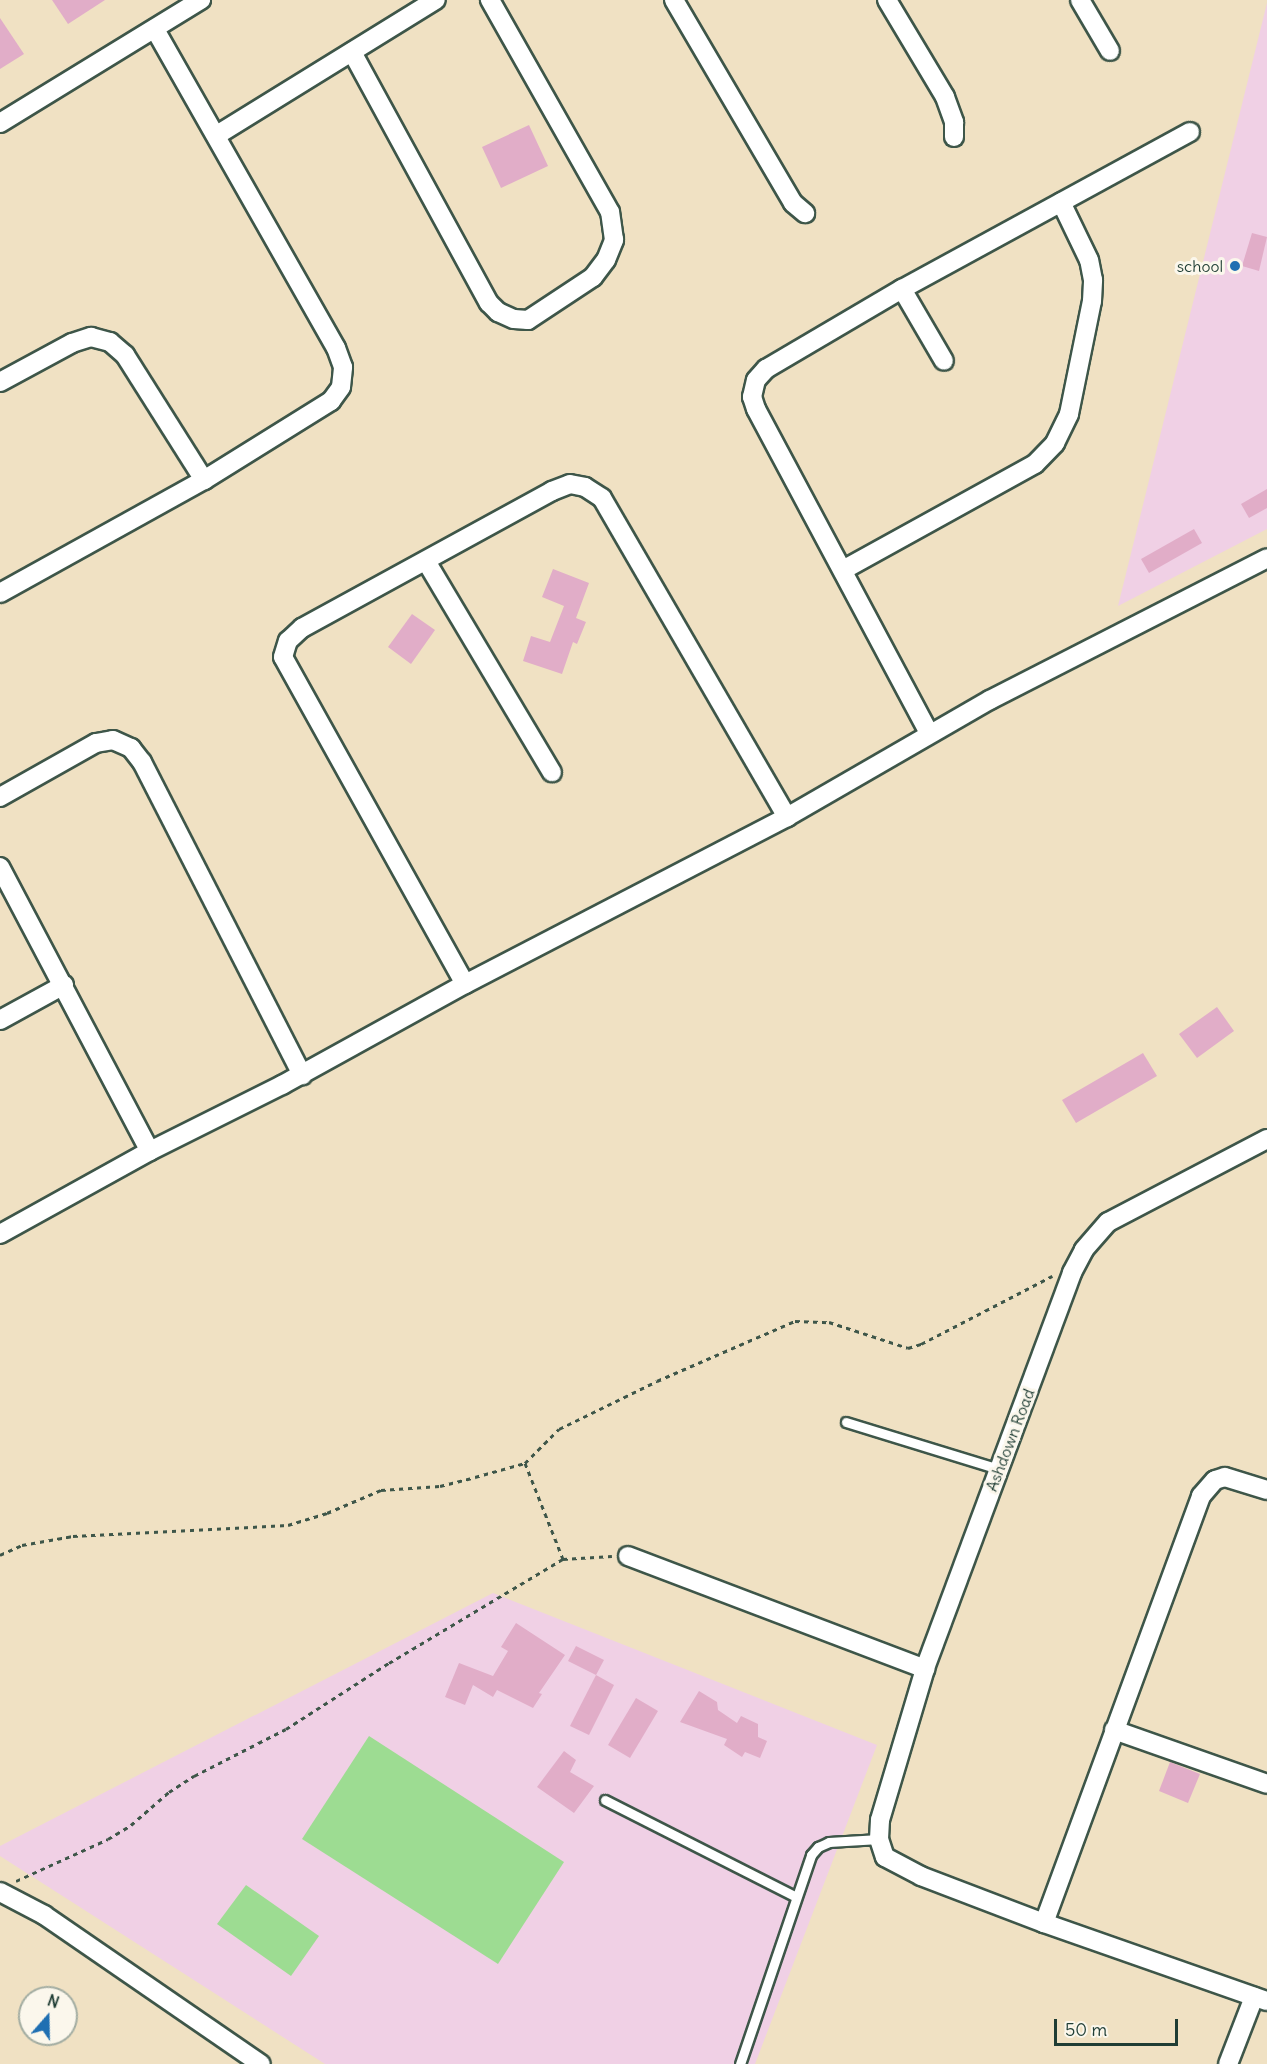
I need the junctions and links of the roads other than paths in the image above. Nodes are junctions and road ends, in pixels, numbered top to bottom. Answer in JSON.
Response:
{"nodes":[{"id":1,"x":201,"y":0,"type":"edge"},
{"id":2,"x":436,"y":0,"type":"edge"},
{"id":3,"x":490,"y":0,"type":"edge"},
{"id":4,"x":674,"y":0,"type":"edge"},
{"id":5,"x":887,"y":0,"type":"edge"},
{"id":6,"x":1080,"y":0,"type":"edge"},
{"id":7,"x":155,"y":29,"type":"junction"},
{"id":8,"x":1110,"y":51,"type":"dead end"},
{"id":9,"x":352,"y":52,"type":"junction"},
{"id":10,"x":0,"y":123,"type":"edge"},
{"id":11,"x":1190,"y":132,"type":"dead end"},
{"id":12,"x":217,"y":135,"type":"junction"},
{"id":13,"x":954,"y":137,"type":"dead end"},
{"id":14,"x":1061,"y":202,"type":"junction"},
{"id":15,"x":805,"y":213,"type":"dead end"},
{"id":16,"x":902,"y":289,"type":"junction"},
{"id":17,"x":944,"y":361,"type":"dead end"},
{"id":18,"x":0,"y":382,"type":"edge"},
{"id":19,"x":204,"y":480,"type":"junction"},
{"id":20,"x":1267,"y":558,"type":"edge"},
{"id":21,"x":426,"y":561,"type":"junction"},
{"id":22,"x":843,"y":570,"type":"junction"},
{"id":23,"x":0,"y":593,"type":"edge"},
{"id":24,"x":929,"y":733,"type":"junction"},
{"id":25,"x":552,"y":772,"type":"dead end"},
{"id":26,"x":0,"y":797,"type":"edge"},
{"id":27,"x":787,"y":817,"type":"junction"},
{"id":28,"x":0,"y":867,"type":"edge"},
{"id":29,"x":465,"y":984,"type":"junction"},
{"id":30,"x":64,"y":985,"type":"junction"},
{"id":31,"x":0,"y":1020,"type":"edge"},
{"id":32,"x":302,"y":1075,"type":"junction"},
{"id":33,"x":1267,"y":1139,"type":"edge"},
{"id":34,"x":150,"y":1150,"type":"junction"},
{"id":35,"x":0,"y":1234,"type":"edge"},
{"id":36,"x":846,"y":1422,"type":"dead end"},
{"id":37,"x":999,"y":1469,"type":"junction"},
{"id":38,"x":1267,"y":1490,"type":"edge"},
{"id":39,"x":628,"y":1556,"type":"road end"},
{"id":40,"x":925,"y":1669,"type":"junction"},
{"id":41,"x":1114,"y":1730,"type":"junction"},
{"id":42,"x":1267,"y":1784,"type":"edge"},
{"id":43,"x":605,"y":1800,"type":"dead end"},
{"id":44,"x":879,"y":1839,"type":"junction"},
{"id":45,"x":5,"y":1888,"type":"edge"},
{"id":46,"x":796,"y":1897,"type":"junction"},
{"id":47,"x":1044,"y":1923,"type":"junction"},
{"id":48,"x":1260,"y":1999,"type":"edge"},
{"id":49,"x":261,"y":2064,"type":"edge"},
{"id":50,"x":740,"y":2064,"type":"edge"},
{"id":51,"x":1228,"y":2064,"type":"edge"}],
"edges":[{"from":1,"to":7,"type":"street"},
{"from":2,"to":9,"type":"street"},
{"from":3,"to":9,"type":"street"},
{"from":4,"to":15,"type":"street"},
{"from":5,"to":13,"type":"street"},
{"from":6,"to":8,"type":"street"},
{"from":7,"to":10,"type":"street"},
{"from":7,"to":12,"type":"street"},
{"from":9,"to":12,"type":"street"},
{"from":11,"to":14,"type":"street"},
{"from":12,"to":19,"type":"street"},
{"from":14,"to":16,"type":"street"},
{"from":14,"to":22,"type":"street"},
{"from":16,"to":17,"type":"street"},
{"from":16,"to":22,"type":"street"},
{"from":18,"to":19,"type":"street"},
{"from":19,"to":23,"type":"street"},
{"from":20,"to":24,"type":"street"},
{"from":21,"to":25,"type":"street"},
{"from":21,"to":27,"type":"street"},
{"from":21,"to":29,"type":"street"},
{"from":22,"to":24,"type":"street"},
{"from":24,"to":27,"type":"street"},
{"from":26,"to":32,"type":"street"},
{"from":27,"to":29,"type":"street"},
{"from":28,"to":30,"type":"street"},
{"from":29,"to":32,"type":"street"},
{"from":30,"to":31,"type":"street"},
{"from":30,"to":34,"type":"street"},
{"from":32,"to":34,"type":"street"},
{"from":33,"to":37,"type":"street","name":"Ashdown Road"},
{"from":34,"to":35,"type":"street"},
{"from":36,"to":37,"type":"lane"},
{"from":37,"to":40,"type":"street","name":"Ashdown Road"},
{"from":38,"to":41,"type":"street"},
{"from":39,"to":40,"type":"street"},
{"from":40,"to":44,"type":"street","name":"Ashdown Road"},
{"from":41,"to":42,"type":"street"},
{"from":41,"to":47,"type":"street"},
{"from":43,"to":46,"type":"lane"},
{"from":44,"to":46,"type":"lane"},
{"from":44,"to":47,"type":"street"},
{"from":45,"to":49,"type":"street"},
{"from":46,"to":50,"type":"lane"},
{"from":47,"to":48,"type":"street"},
{"from":48,"to":51,"type":"street"}]}
